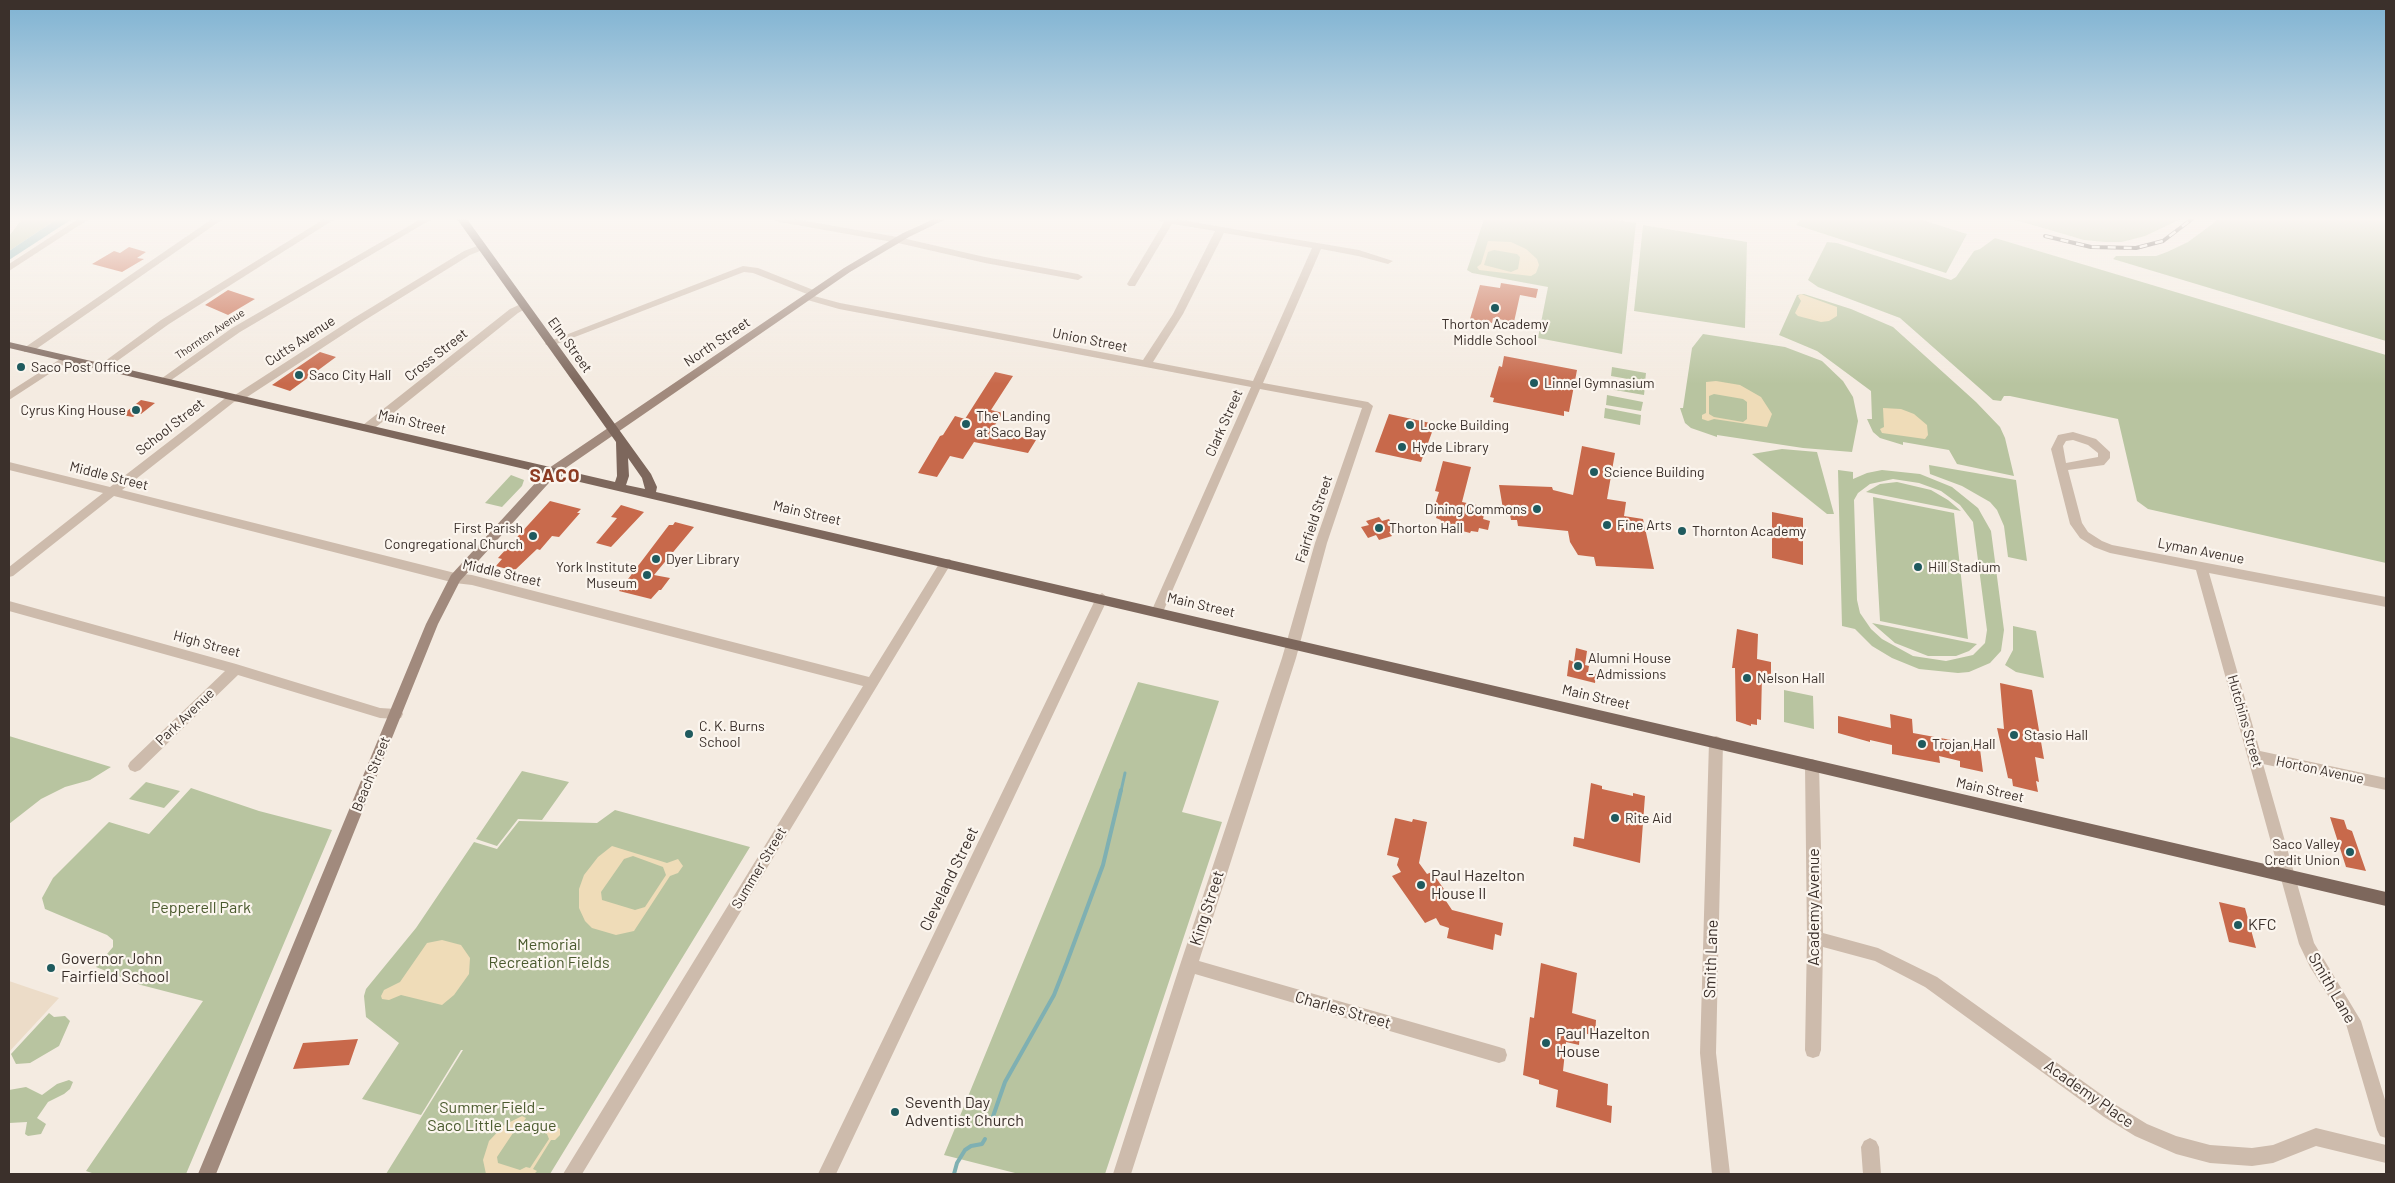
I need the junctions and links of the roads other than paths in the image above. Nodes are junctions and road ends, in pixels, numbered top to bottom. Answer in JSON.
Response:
{"nodes":[{"id":1,"x":138,"y":274,"type":"edge"},
{"id":2,"x":242,"y":274,"type":"edge"},
{"id":3,"x":333,"y":274,"type":"edge"},
{"id":4,"x":432,"y":274,"type":"edge"},
{"id":5,"x":501,"y":274,"type":"edge"},
{"id":6,"x":729,"y":274,"type":"edge"},
{"id":7,"x":764,"y":274,"type":"edge"},
{"id":8,"x":843,"y":274,"type":"edge"},
{"id":9,"x":1062,"y":274,"type":"edge"},
{"id":10,"x":1137,"y":274,"type":"edge"},
{"id":11,"x":1198,"y":274,"type":"edge"},
{"id":12,"x":1305,"y":274,"type":"edge"},
{"id":13,"x":1078,"y":277,"type":"dead end"},
{"id":14,"x":1132,"y":284,"type":"dead end"},
{"id":15,"x":810,"y":295,"type":"junction"},
{"id":16,"x":523,"y":306,"type":"junction"},
{"id":17,"x":550,"y":343,"type":"junction"},
{"id":18,"x":9,"y":345,"type":"edge"},
{"id":19,"x":28,"y":350,"type":"junction"},
{"id":20,"x":65,"y":358,"type":"junction"},
{"id":21,"x":1146,"y":364,"type":"junction"},
{"id":22,"x":102,"y":367,"type":"junction"},
{"id":23,"x":163,"y":381,"type":"junction"},
{"id":24,"x":1256,"y":385,"type":"junction"},
{"id":25,"x":9,"y":397,"type":"edge"},
{"id":26,"x":235,"y":398,"type":"junction"},
{"id":27,"x":1368,"y":406,"type":"joint"},
{"id":28,"x":367,"y":428,"type":"junction"},
{"id":29,"x":617,"y":434,"type":"junction"},
{"id":30,"x":9,"y":466,"type":"edge"},
{"id":31,"x":2062,"y":467,"type":"dead end"},
{"id":32,"x":553,"y":471,"type":"junction"},
{"id":33,"x":620,"y":486,"type":"junction"},
{"id":34,"x":110,"y":492,"type":"junction"},
{"id":35,"x":650,"y":493,"type":"junction"},
{"id":36,"x":946,"y":562,"type":"junction"},
{"id":37,"x":2201,"y":566,"type":"junction"},
{"id":38,"x":9,"y":573,"type":"edge"},
{"id":39,"x":455,"y":578,"type":"junction"},
{"id":40,"x":1102,"y":598,"type":"junction"},
{"id":41,"x":2386,"y":602,"type":"edge"},
{"id":42,"x":9,"y":606,"type":"edge"},
{"id":43,"x":1157,"y":612,"type":"junction"},
{"id":44,"x":1294,"y":643,"type":"junction"},
{"id":45,"x":236,"y":669,"type":"junction"},
{"id":46,"x":871,"y":683,"type":"junction"},
{"id":47,"x":396,"y":714,"type":"junction"},
{"id":48,"x":1716,"y":742,"type":"junction"},
{"id":49,"x":2255,"y":756,"type":"junction"},
{"id":50,"x":1812,"y":765,"type":"junction"},
{"id":51,"x":135,"y":766,"type":"dead end"},
{"id":52,"x":2386,"y":784,"type":"edge"},
{"id":53,"x":2287,"y":875,"type":"junction"},
{"id":54,"x":2386,"y":898,"type":"edge"},
{"id":55,"x":1815,"y":938,"type":"junction"},
{"id":56,"x":1188,"y":965,"type":"junction"},
{"id":57,"x":1813,"y":1050,"type":"dead end"},
{"id":58,"x":1498,"y":1055,"type":"dead end"},
{"id":59,"x":2386,"y":1130,"type":"edge"},
{"id":60,"x":1870,"y":1147,"type":"dead end"},
{"id":61,"x":2386,"y":1154,"type":"edge"},
{"id":62,"x":207,"y":1174,"type":"edge"},
{"id":63,"x":572,"y":1174,"type":"edge"},
{"id":64,"x":827,"y":1174,"type":"edge"},
{"id":65,"x":1122,"y":1174,"type":"edge"},
{"id":66,"x":1721,"y":1174,"type":"edge"},
{"id":67,"x":1872,"y":1174,"type":"edge"}],
"edges":[{"from":1,"to":19,"type":"street"},
{"from":2,"to":22,"type":"street"},
{"from":3,"to":23,"type":"street","name":"Thornton Avenue"},
{"from":4,"to":26,"type":"street","name":"Cutts Avenue"},
{"from":5,"to":16,"type":"main road","name":"Elm Street"},
{"from":6,"to":17,"type":"street","name":"Union Street"},
{"from":7,"to":15,"type":"street","name":"Union Street"},
{"from":8,"to":15,"type":"main road","name":"North Street"},
{"from":9,"to":13,"type":"street"},
{"from":10,"to":14,"type":"street"},
{"from":11,"to":21,"type":"street"},
{"from":12,"to":24,"type":"street","name":"Clark Street"},
{"from":15,"to":21,"type":"street","name":"Union Street"},
{"from":15,"to":29,"type":"main road","name":"North Street"},
{"from":16,"to":17,"type":"main road","name":"Elm Street"},
{"from":16,"to":28,"type":"street","name":"Cross Street"},
{"from":17,"to":29,"type":"main road","name":"Elm Street"},
{"from":18,"to":19,"type":"main road","name":"Main Street"},
{"from":19,"to":20,"type":"main road","name":"Main Street"},
{"from":20,"to":22,"type":"main road","name":"Main Street"},
{"from":20,"to":25,"type":"street"},
{"from":21,"to":24,"type":"street","name":"Union Street"},
{"from":22,"to":23,"type":"main road","name":"Main Street"},
{"from":23,"to":26,"type":"main road","name":"Main Street"},
{"from":24,"to":27,"type":"street","name":"Union Street"},
{"from":24,"to":43,"type":"street","name":"Clark Street"},
{"from":26,"to":28,"type":"main road","name":"Main Street"},
{"from":26,"to":34,"type":"street","name":"School Street"},
{"from":27,"to":44,"type":"street","name":"Fairfield Street"},
{"from":28,"to":32,"type":"main road","name":"Main Street"},
{"from":29,"to":32,"type":"main road","name":"Beach Street"},
{"from":29,"to":33,"type":"main road"},
{"from":29,"to":35,"type":"main road","name":"Elm Street"},
{"from":30,"to":34,"type":"street","name":"Middle Street"},
{"from":31,"to":37,"type":"street","name":"Lyman Avenue"},
{"from":32,"to":33,"type":"main road","name":"Main Street"},
{"from":32,"to":39,"type":"main road","name":"Beach Street"},
{"from":33,"to":35,"type":"main road","name":"Main Street"},
{"from":34,"to":38,"type":"street","name":"School Street"},
{"from":34,"to":39,"type":"street","name":"Middle Street"},
{"from":35,"to":36,"type":"main road","name":"Main Street"},
{"from":36,"to":40,"type":"main road","name":"Main Street"},
{"from":36,"to":46,"type":"street","name":"Summer Street"},
{"from":37,"to":41,"type":"street","name":"Lyman Avenue"},
{"from":37,"to":49,"type":"street","name":"Hutchins Street"},
{"from":39,"to":46,"type":"street","name":"Middle Street"},
{"from":39,"to":47,"type":"main road","name":"Beach Street"},
{"from":40,"to":43,"type":"main road","name":"Main Street"},
{"from":40,"to":64,"type":"street","name":"Cleveland Street"},
{"from":42,"to":45,"type":"street","name":"High Street"},
{"from":43,"to":44,"type":"main road","name":"Main Street"},
{"from":44,"to":48,"type":"main road","name":"Main Street"},
{"from":44,"to":56,"type":"street","name":"King Street"},
{"from":45,"to":47,"type":"street","name":"High Street"},
{"from":45,"to":51,"type":"street","name":"Park Avenue"},
{"from":46,"to":63,"type":"street","name":"Summer Street"},
{"from":47,"to":62,"type":"main road","name":"Beach Street"},
{"from":48,"to":50,"type":"main road","name":"Main Street"},
{"from":48,"to":66,"type":"street","name":"Smith Lane"},
{"from":49,"to":52,"type":"street","name":"Horton Avenue"},
{"from":49,"to":53,"type":"street","name":"Hutchins Street"},
{"from":50,"to":53,"type":"main road","name":"Main Street"},
{"from":50,"to":55,"type":"street","name":"Academy Avenue"},
{"from":53,"to":54,"type":"main road","name":"Main Street"},
{"from":53,"to":59,"type":"street","name":"Smith Lane"},
{"from":55,"to":57,"type":"street","name":"Academy Avenue"},
{"from":55,"to":61,"type":"street","name":"Academy Place"},
{"from":56,"to":58,"type":"street","name":"Charles Street"},
{"from":56,"to":65,"type":"street","name":"King Street"},
{"from":60,"to":67,"type":"street"}]}
